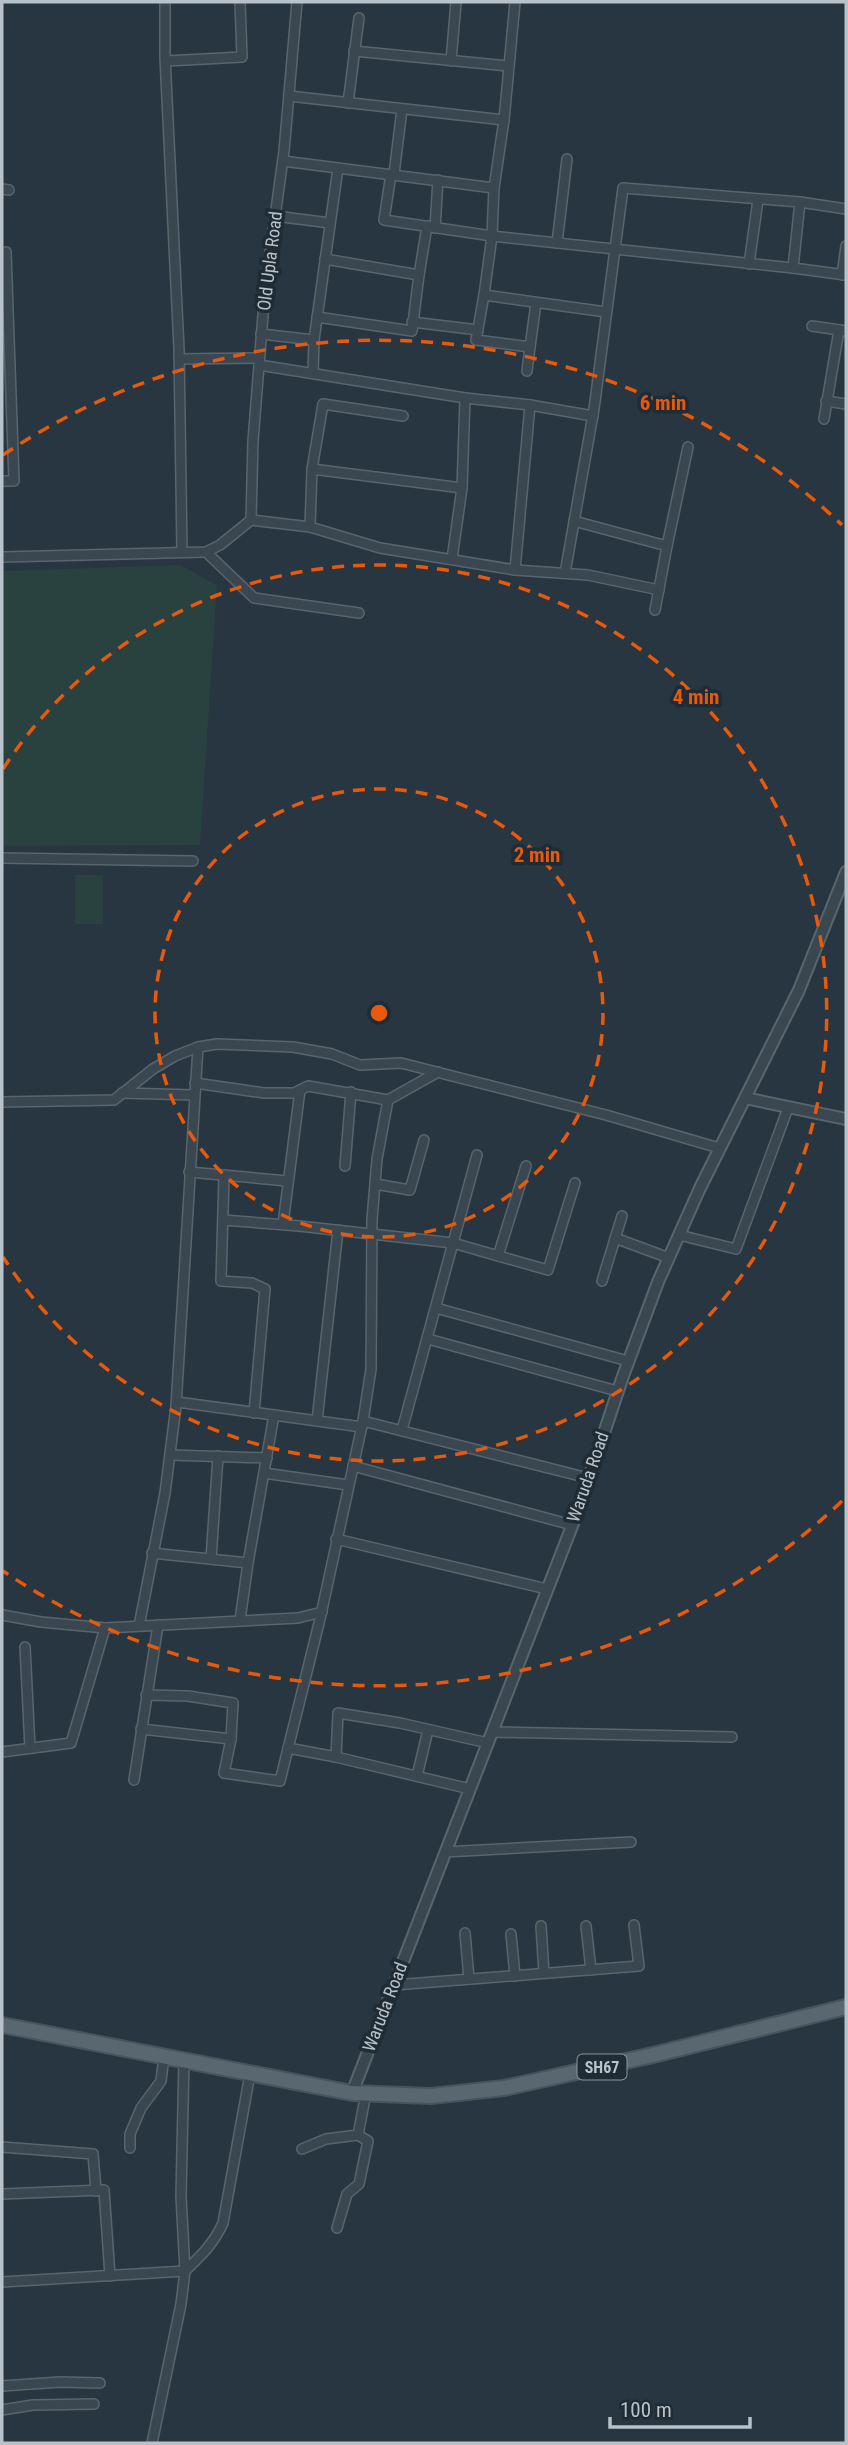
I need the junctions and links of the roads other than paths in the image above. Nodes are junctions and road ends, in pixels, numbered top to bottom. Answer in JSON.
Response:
{"nodes":[{"id":1,"x":165,"y":2,"type":"edge"},
{"id":2,"x":240,"y":2,"type":"edge"},
{"id":3,"x":297,"y":2,"type":"edge"},
{"id":4,"x":456,"y":2,"type":"edge"},
{"id":5,"x":515,"y":2,"type":"edge"},
{"id":6,"x":359,"y":18,"type":"dead end"},
{"id":7,"x":354,"y":51,"type":"junction"},
{"id":8,"x":166,"y":61,"type":"junction"},
{"id":9,"x":451,"y":61,"type":"junction"},
{"id":10,"x":509,"y":66,"type":"junction"},
{"id":11,"x":289,"y":96,"type":"junction"},
{"id":12,"x":348,"y":103,"type":"junction"},
{"id":13,"x":402,"y":109,"type":"junction"},
{"id":14,"x":504,"y":120,"type":"junction"},
{"id":15,"x":567,"y":159,"type":"dead end"},
{"id":16,"x":283,"y":160,"type":"junction"},
{"id":17,"x":338,"y":167,"type":"junction"},
{"id":18,"x":392,"y":174,"type":"junction"},
{"id":19,"x":438,"y":180,"type":"junction"},
{"id":20,"x":494,"y":188,"type":"junction"},
{"id":21,"x":758,"y":200,"type":"junction"},
{"id":22,"x":800,"y":202,"type":"junction"},
{"id":23,"x":846,"y":209,"type":"edge"},
{"id":24,"x":275,"y":216,"type":"junction"},
{"id":25,"x":330,"y":223,"type":"junction"},
{"id":26,"x":431,"y":227,"type":"junction"},
{"id":27,"x":492,"y":236,"type":"junction"},
{"id":28,"x":557,"y":243,"type":"junction"},
{"id":29,"x":846,"y":246,"type":"edge"},
{"id":30,"x":614,"y":249,"type":"junction"},
{"id":31,"x":6,"y":252,"type":"dead end"},
{"id":32,"x":325,"y":259,"type":"junction"},
{"id":33,"x":748,"y":264,"type":"junction"},
{"id":34,"x":793,"y":268,"type":"junction"},
{"id":35,"x":419,"y":275,"type":"junction"},
{"id":36,"x":844,"y":275,"type":"edge"},
{"id":37,"x":484,"y":295,"type":"junction"},
{"id":38,"x":536,"y":303,"type":"junction"},
{"id":39,"x":606,"y":312,"type":"junction"},
{"id":40,"x":317,"y":317,"type":"junction"},
{"id":41,"x":412,"y":323,"type":"junction"},
{"id":42,"x":812,"y":326,"type":"dead end"},
{"id":43,"x":478,"y":330,"type":"junction"},
{"id":44,"x":843,"y":330,"type":"edge"},
{"id":45,"x":261,"y":334,"type":"junction"},
{"id":46,"x":314,"y":340,"type":"junction"},
{"id":47,"x":530,"y":347,"type":"junction"},
{"id":48,"x":179,"y":359,"type":"junction"},
{"id":49,"x":259,"y":361,"type":"junction"},
{"id":50,"x":527,"y":371,"type":"dead end"},
{"id":51,"x":313,"y":372,"type":"junction"},
{"id":52,"x":465,"y":398,"type":"junction"},
{"id":53,"x":826,"y":401,"type":"junction"},
{"id":54,"x":846,"y":404,"type":"edge"},
{"id":55,"x":530,"y":405,"type":"junction"},
{"id":56,"x":403,"y":416,"type":"dead end"},
{"id":57,"x":593,"y":416,"type":"junction"},
{"id":58,"x":824,"y":419,"type":"dead end"},
{"id":59,"x":688,"y":447,"type":"dead end"},
{"id":60,"x":312,"y":469,"type":"junction"},
{"id":61,"x":2,"y":481,"type":"edge"},
{"id":62,"x":462,"y":488,"type":"junction"},
{"id":63,"x":251,"y":520,"type":"junction"},
{"id":64,"x":574,"y":521,"type":"junction"},
{"id":65,"x":310,"y":527,"type":"junction"},
{"id":66,"x":667,"y":546,"type":"junction"},
{"id":67,"x":182,"y":552,"type":"junction"},
{"id":68,"x":206,"y":552,"type":"junction"},
{"id":69,"x":2,"y":557,"type":"edge"},
{"id":70,"x":452,"y":559,"type":"junction"},
{"id":71,"x":515,"y":570,"type":"junction"},
{"id":72,"x":565,"y":573,"type":"junction"},
{"id":73,"x":659,"y":590,"type":"junction"},
{"id":74,"x":654,"y":610,"type":"dead end"},
{"id":75,"x":359,"y":613,"type":"dead end"},
{"id":76,"x":2,"y":858,"type":"edge"},
{"id":77,"x":193,"y":861,"type":"dead end"},
{"id":78,"x":846,"y":872,"type":"edge"},
{"id":79,"x":198,"y":1047,"type":"junction"},
{"id":80,"x":438,"y":1072,"type":"junction"},
{"id":81,"x":195,"y":1083,"type":"junction"},
{"id":82,"x":300,"y":1090,"type":"junction"},
{"id":83,"x":122,"y":1093,"type":"junction"},
{"id":84,"x":351,"y":1093,"type":"junction"},
{"id":85,"x":194,"y":1095,"type":"junction"},
{"id":86,"x":745,"y":1098,"type":"junction"},
{"id":87,"x":388,"y":1100,"type":"junction"},
{"id":88,"x":2,"y":1102,"type":"edge"},
{"id":89,"x":788,"y":1108,"type":"junction"},
{"id":90,"x":846,"y":1119,"type":"edge"},
{"id":91,"x":424,"y":1140,"type":"dead end"},
{"id":92,"x":719,"y":1148,"type":"junction"},
{"id":93,"x":477,"y":1155,"type":"dead end"},
{"id":94,"x":345,"y":1166,"type":"dead end"},
{"id":95,"x":526,"y":1166,"type":"dead end"},
{"id":96,"x":189,"y":1172,"type":"junction"},
{"id":97,"x":224,"y":1175,"type":"junction"},
{"id":98,"x":288,"y":1181,"type":"junction"},
{"id":99,"x":575,"y":1183,"type":"dead end"},
{"id":100,"x":375,"y":1184,"type":"junction"},
{"id":101,"x":622,"y":1216,"type":"dead end"},
{"id":102,"x":223,"y":1220,"type":"junction"},
{"id":103,"x":283,"y":1224,"type":"junction"},
{"id":104,"x":338,"y":1230,"type":"junction"},
{"id":105,"x":372,"y":1234,"type":"junction"},
{"id":106,"x":679,"y":1235,"type":"junction"},
{"id":107,"x":615,"y":1238,"type":"junction"},
{"id":108,"x":453,"y":1243,"type":"junction"},
{"id":109,"x":498,"y":1256,"type":"junction"},
{"id":110,"x":669,"y":1258,"type":"junction"},
{"id":111,"x":602,"y":1281,"type":"dead end"},
{"id":112,"x":436,"y":1308,"type":"junction"},
{"id":113,"x":428,"y":1339,"type":"junction"},
{"id":114,"x":628,"y":1360,"type":"junction"},
{"id":115,"x":617,"y":1391,"type":"junction"},
{"id":116,"x":177,"y":1402,"type":"junction"},
{"id":117,"x":254,"y":1413,"type":"junction"},
{"id":118,"x":274,"y":1415,"type":"junction"},
{"id":119,"x":317,"y":1421,"type":"junction"},
{"id":120,"x":362,"y":1424,"type":"junction"},
{"id":121,"x":402,"y":1430,"type":"junction"},
{"id":122,"x":170,"y":1455,"type":"junction"},
{"id":123,"x":218,"y":1456,"type":"junction"},
{"id":124,"x":267,"y":1458,"type":"junction"},
{"id":125,"x":353,"y":1466,"type":"junction"},
{"id":126,"x":264,"y":1473,"type":"junction"},
{"id":127,"x":588,"y":1478,"type":"junction"},
{"id":128,"x":348,"y":1485,"type":"junction"},
{"id":129,"x":572,"y":1525,"type":"junction"},
{"id":130,"x":336,"y":1539,"type":"junction"},
{"id":131,"x":152,"y":1553,"type":"junction"},
{"id":132,"x":211,"y":1559,"type":"junction"},
{"id":133,"x":248,"y":1563,"type":"junction"},
{"id":134,"x":547,"y":1590,"type":"junction"},
{"id":135,"x":321,"y":1612,"type":"junction"},
{"id":136,"x":2,"y":1615,"type":"edge"},
{"id":137,"x":240,"y":1620,"type":"junction"},
{"id":138,"x":158,"y":1625,"type":"junction"},
{"id":139,"x":139,"y":1626,"type":"junction"},
{"id":140,"x":105,"y":1628,"type":"junction"},
{"id":141,"x":25,"y":1647,"type":"dead end"},
{"id":142,"x":146,"y":1695,"type":"junction"},
{"id":143,"x":141,"y":1729,"type":"junction"},
{"id":144,"x":428,"y":1730,"type":"junction"},
{"id":145,"x":492,"y":1732,"type":"junction"},
{"id":146,"x":732,"y":1737,"type":"dead end"},
{"id":147,"x":231,"y":1739,"type":"junction"},
{"id":148,"x":488,"y":1743,"type":"junction"},
{"id":149,"x":30,"y":1748,"type":"junction"},
{"id":150,"x":288,"y":1748,"type":"junction"},
{"id":151,"x":2,"y":1752,"type":"edge"},
{"id":152,"x":336,"y":1756,"type":"junction"},
{"id":153,"x":417,"y":1776,"type":"junction"},
{"id":154,"x":134,"y":1780,"type":"dead end"},
{"id":155,"x":470,"y":1789,"type":"junction"},
{"id":156,"x":631,"y":1842,"type":"dead end"},
{"id":157,"x":445,"y":1852,"type":"junction"},
{"id":158,"x":634,"y":1925,"type":"dead end"},
{"id":159,"x":541,"y":1926,"type":"dead end"},
{"id":160,"x":586,"y":1926,"type":"dead end"},
{"id":161,"x":465,"y":1933,"type":"dead end"},
{"id":162,"x":511,"y":1934,"type":"dead end"},
{"id":163,"x":591,"y":1970,"type":"junction"},
{"id":164,"x":544,"y":1973,"type":"junction"},
{"id":165,"x":515,"y":1976,"type":"junction"},
{"id":166,"x":469,"y":1979,"type":"junction"},
{"id":167,"x":394,"y":1984,"type":"junction"},
{"id":168,"x":846,"y":2007,"type":"edge"},
{"id":169,"x":2,"y":2025,"type":"edge"},
{"id":170,"x":164,"y":2056,"type":"junction"},
{"id":171,"x":184,"y":2060,"type":"junction"},
{"id":172,"x":250,"y":2074,"type":"junction"},
{"id":173,"x":359,"y":2093,"type":"junction"},
{"id":174,"x":358,"y":2135,"type":"junction"},
{"id":175,"x":2,"y":2147,"type":"edge"},
{"id":176,"x":130,"y":2148,"type":"dead end"},
{"id":177,"x":302,"y":2150,"type":"dead end"},
{"id":178,"x":96,"y":2190,"type":"junction"},
{"id":179,"x":2,"y":2194,"type":"edge"},
{"id":180,"x":337,"y":2228,"type":"dead end"},
{"id":181,"x":185,"y":2271,"type":"junction"},
{"id":182,"x":110,"y":2276,"type":"junction"},
{"id":183,"x":2,"y":2282,"type":"edge"},
{"id":184,"x":100,"y":2383,"type":"dead end"},
{"id":185,"x":2,"y":2386,"type":"edge"},
{"id":186,"x":94,"y":2404,"type":"dead end"},
{"id":187,"x":2,"y":2410,"type":"edge"},
{"id":188,"x":152,"y":2443,"type":"edge"}],
"edges":[{"from":1,"to":8,"type":"street"},
{"from":2,"to":8,"type":"street"},
{"from":3,"to":11,"type":"street","name":"Old Upla Road"},
{"from":4,"to":9,"type":"street"},
{"from":5,"to":10,"type":"street"},
{"from":6,"to":7,"type":"street"},
{"from":7,"to":9,"type":"street"},
{"from":7,"to":12,"type":"street"},
{"from":8,"to":48,"type":"street"},
{"from":9,"to":10,"type":"street"},
{"from":10,"to":14,"type":"street"},
{"from":11,"to":12,"type":"street"},
{"from":11,"to":16,"type":"street","name":"Old Upla Road"},
{"from":12,"to":13,"type":"street"},
{"from":13,"to":14,"type":"street"},
{"from":13,"to":18,"type":"street"},
{"from":14,"to":20,"type":"street"},
{"from":15,"to":28,"type":"street"},
{"from":16,"to":17,"type":"street"},
{"from":16,"to":24,"type":"street","name":"Old Upla Road"},
{"from":17,"to":18,"type":"street"},
{"from":17,"to":25,"type":"street"},
{"from":18,"to":19,"type":"street"},
{"from":18,"to":26,"type":"street"},
{"from":19,"to":20,"type":"street"},
{"from":19,"to":26,"type":"street"},
{"from":20,"to":27,"type":"street"},
{"from":21,"to":22,"type":"street"},
{"from":21,"to":30,"type":"street"},
{"from":21,"to":33,"type":"street"},
{"from":22,"to":23,"type":"street"},
{"from":22,"to":34,"type":"street"},
{"from":24,"to":25,"type":"street"},
{"from":24,"to":45,"type":"street","name":"Old Upla Road"},
{"from":25,"to":32,"type":"street"},
{"from":26,"to":27,"type":"street"},
{"from":26,"to":35,"type":"street"},
{"from":27,"to":28,"type":"street"},
{"from":27,"to":37,"type":"street"},
{"from":28,"to":30,"type":"street"},
{"from":29,"to":36,"type":"street"},
{"from":30,"to":33,"type":"street"},
{"from":30,"to":39,"type":"street"},
{"from":31,"to":61,"type":"street"},
{"from":32,"to":35,"type":"street"},
{"from":32,"to":40,"type":"street"},
{"from":33,"to":34,"type":"street"},
{"from":34,"to":36,"type":"street"},
{"from":35,"to":41,"type":"street"},
{"from":37,"to":38,"type":"street"},
{"from":37,"to":43,"type":"street"},
{"from":38,"to":39,"type":"street"},
{"from":38,"to":47,"type":"street"},
{"from":39,"to":57,"type":"street"},
{"from":40,"to":41,"type":"street"},
{"from":40,"to":46,"type":"street"},
{"from":41,"to":43,"type":"street"},
{"from":42,"to":44,"type":"street"},
{"from":43,"to":47,"type":"street"},
{"from":44,"to":53,"type":"street"},
{"from":45,"to":46,"type":"street"},
{"from":45,"to":49,"type":"street","name":"Old Upla Road"},
{"from":46,"to":51,"type":"street"},
{"from":47,"to":50,"type":"street"},
{"from":48,"to":49,"type":"street"},
{"from":48,"to":67,"type":"street"},
{"from":49,"to":51,"type":"street"},
{"from":49,"to":63,"type":"street","name":"Old Upla Road"},
{"from":51,"to":52,"type":"street"},
{"from":52,"to":55,"type":"street"},
{"from":52,"to":62,"type":"street"},
{"from":53,"to":54,"type":"street"},
{"from":53,"to":58,"type":"street"},
{"from":55,"to":57,"type":"street"},
{"from":55,"to":71,"type":"street"},
{"from":56,"to":60,"type":"street"},
{"from":57,"to":64,"type":"street"},
{"from":59,"to":66,"type":"street"},
{"from":60,"to":62,"type":"street"},
{"from":60,"to":65,"type":"street"},
{"from":62,"to":70,"type":"street"},
{"from":63,"to":65,"type":"street"},
{"from":63,"to":68,"type":"street"},
{"from":64,"to":66,"type":"street"},
{"from":64,"to":72,"type":"street"},
{"from":65,"to":70,"type":"street"},
{"from":66,"to":73,"type":"street"},
{"from":67,"to":68,"type":"street"},
{"from":67,"to":69,"type":"street"},
{"from":68,"to":75,"type":"street"},
{"from":70,"to":71,"type":"street"},
{"from":71,"to":72,"type":"street"},
{"from":72,"to":73,"type":"street"},
{"from":73,"to":74,"type":"street"},
{"from":76,"to":77,"type":"street"},
{"from":78,"to":86,"type":"street","name":"Waruda Road"},
{"from":79,"to":80,"type":"street"},
{"from":79,"to":81,"type":"street"},
{"from":79,"to":83,"type":"street"},
{"from":80,"to":87,"type":"street"},
{"from":80,"to":92,"type":"street"},
{"from":81,"to":82,"type":"street"},
{"from":81,"to":85,"type":"street"},
{"from":82,"to":84,"type":"street"},
{"from":82,"to":98,"type":"street"},
{"from":83,"to":85,"type":"street"},
{"from":83,"to":88,"type":"street"},
{"from":84,"to":87,"type":"street"},
{"from":84,"to":94,"type":"street"},
{"from":85,"to":96,"type":"street"},
{"from":86,"to":89,"type":"street"},
{"from":86,"to":92,"type":"street","name":"Waruda Road"},
{"from":87,"to":100,"type":"street"},
{"from":89,"to":90,"type":"street"},
{"from":89,"to":106,"type":"street"},
{"from":91,"to":100,"type":"street"},
{"from":92,"to":106,"type":"street","name":"Waruda Road"},
{"from":93,"to":108,"type":"street"},
{"from":95,"to":109,"type":"street"},
{"from":96,"to":97,"type":"street"},
{"from":96,"to":116,"type":"street"},
{"from":97,"to":98,"type":"street"},
{"from":97,"to":102,"type":"street"},
{"from":98,"to":103,"type":"street"},
{"from":99,"to":109,"type":"street"},
{"from":100,"to":105,"type":"street"},
{"from":101,"to":107,"type":"street"},
{"from":102,"to":103,"type":"street"},
{"from":102,"to":117,"type":"street"},
{"from":103,"to":104,"type":"street"},
{"from":104,"to":105,"type":"street"},
{"from":104,"to":119,"type":"street"},
{"from":105,"to":108,"type":"street"},
{"from":105,"to":120,"type":"street"},
{"from":106,"to":110,"type":"street","name":"Waruda Road"},
{"from":107,"to":110,"type":"street"},
{"from":107,"to":111,"type":"street"},
{"from":108,"to":109,"type":"street"},
{"from":108,"to":112,"type":"street"},
{"from":110,"to":114,"type":"street","name":"Waruda Road"},
{"from":112,"to":113,"type":"street"},
{"from":112,"to":114,"type":"street"},
{"from":113,"to":115,"type":"street"},
{"from":113,"to":121,"type":"street"},
{"from":114,"to":115,"type":"street","name":"Waruda Road"},
{"from":115,"to":127,"type":"street","name":"Waruda Road"},
{"from":116,"to":117,"type":"street"},
{"from":116,"to":122,"type":"street"},
{"from":117,"to":118,"type":"street"},
{"from":118,"to":119,"type":"street"},
{"from":118,"to":124,"type":"street"},
{"from":119,"to":120,"type":"street"},
{"from":120,"to":121,"type":"street"},
{"from":120,"to":125,"type":"street"},
{"from":121,"to":127,"type":"street"},
{"from":122,"to":123,"type":"street"},
{"from":122,"to":131,"type":"street"},
{"from":123,"to":124,"type":"street"},
{"from":123,"to":132,"type":"street"},
{"from":124,"to":126,"type":"street"},
{"from":125,"to":128,"type":"street"},
{"from":125,"to":129,"type":"street"},
{"from":126,"to":128,"type":"street"},
{"from":126,"to":133,"type":"street"},
{"from":127,"to":129,"type":"street","name":"Waruda Road"},
{"from":128,"to":130,"type":"street"},
{"from":129,"to":134,"type":"street","name":"Waruda Road"},
{"from":130,"to":134,"type":"street"},
{"from":130,"to":135,"type":"street"},
{"from":131,"to":132,"type":"street"},
{"from":131,"to":139,"type":"street"},
{"from":132,"to":133,"type":"street"},
{"from":133,"to":137,"type":"street"},
{"from":134,"to":145,"type":"street","name":"Waruda Road"},
{"from":135,"to":137,"type":"street"},
{"from":135,"to":150,"type":"street"},
{"from":136,"to":140,"type":"street"},
{"from":137,"to":138,"type":"street"},
{"from":138,"to":139,"type":"street"},
{"from":138,"to":142,"type":"street"},
{"from":139,"to":140,"type":"street"},
{"from":140,"to":149,"type":"street"},
{"from":141,"to":149,"type":"street"},
{"from":142,"to":143,"type":"street"},
{"from":142,"to":147,"type":"street"},
{"from":143,"to":147,"type":"street"},
{"from":143,"to":154,"type":"street"},
{"from":144,"to":148,"type":"street"},
{"from":144,"to":152,"type":"street"},
{"from":144,"to":153,"type":"street"},
{"from":145,"to":146,"type":"street"},
{"from":145,"to":148,"type":"street","name":"Waruda Road"},
{"from":147,"to":150,"type":"street"},
{"from":148,"to":155,"type":"street","name":"Waruda Road"},
{"from":149,"to":151,"type":"street"},
{"from":150,"to":152,"type":"street"},
{"from":152,"to":153,"type":"street"},
{"from":153,"to":155,"type":"street"},
{"from":155,"to":157,"type":"street","name":"Waruda Road"},
{"from":156,"to":157,"type":"street"},
{"from":157,"to":167,"type":"street","name":"Waruda Road"},
{"from":158,"to":163,"type":"street"},
{"from":159,"to":164,"type":"street"},
{"from":160,"to":163,"type":"street"},
{"from":161,"to":166,"type":"street"},
{"from":162,"to":165,"type":"street"},
{"from":163,"to":164,"type":"street"},
{"from":164,"to":165,"type":"street"},
{"from":165,"to":166,"type":"street"},
{"from":166,"to":167,"type":"street"},
{"from":167,"to":173,"type":"street","name":"Waruda Road"},
{"from":168,"to":173,"type":"main road","number":"SH67"},
{"from":169,"to":170,"type":"main road","number":"SH67"},
{"from":170,"to":171,"type":"main road","number":"SH67"},
{"from":170,"to":176,"type":"street"},
{"from":171,"to":172,"type":"main road","number":"SH67"},
{"from":171,"to":181,"type":"street"},
{"from":172,"to":173,"type":"main road","number":"SH67"},
{"from":172,"to":181,"type":"street"},
{"from":173,"to":174,"type":"street"},
{"from":174,"to":177,"type":"street"},
{"from":174,"to":180,"type":"street"},
{"from":175,"to":178,"type":"street"},
{"from":178,"to":179,"type":"street"},
{"from":178,"to":182,"type":"street"},
{"from":181,"to":182,"type":"street"},
{"from":181,"to":188,"type":"street"},
{"from":182,"to":183,"type":"street"},
{"from":184,"to":185,"type":"street"},
{"from":186,"to":187,"type":"street"}]}
